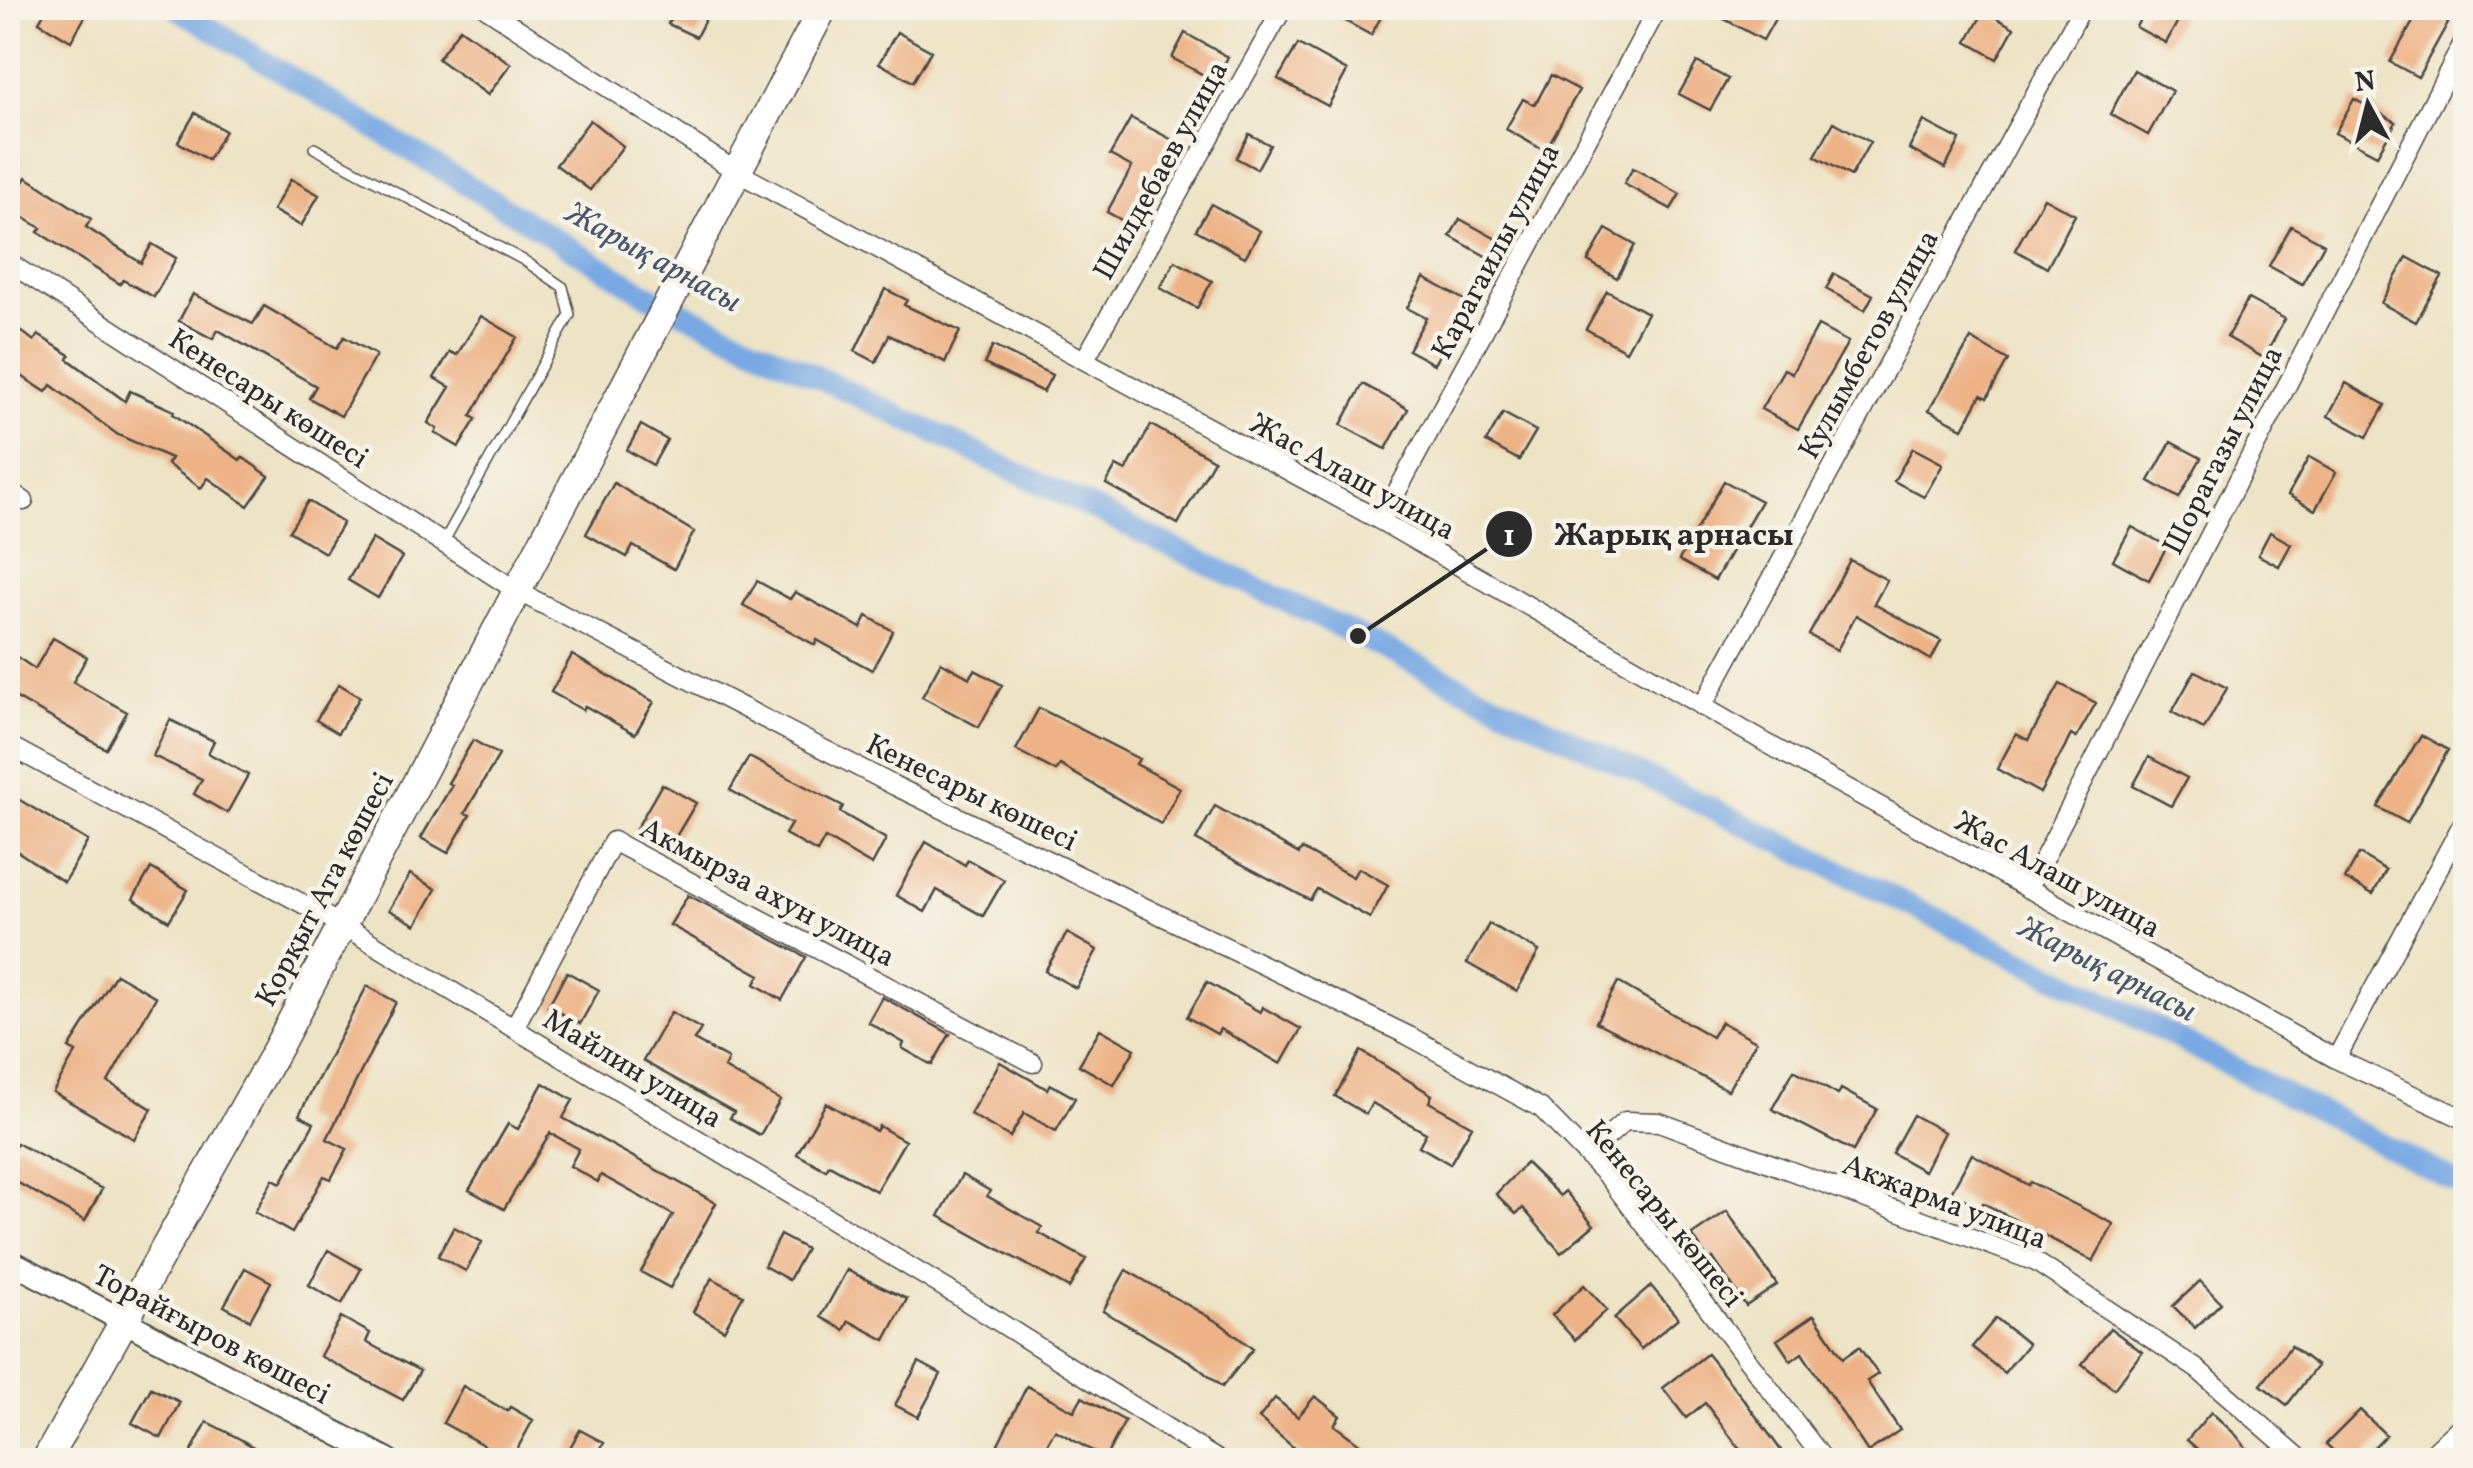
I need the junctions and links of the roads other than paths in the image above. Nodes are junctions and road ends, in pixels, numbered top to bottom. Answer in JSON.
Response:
{"nodes":[{"id":1,"x":486,"y":8,"type":"edge"},
{"id":2,"x":823,"y":8,"type":"edge"},
{"id":3,"x":1283,"y":8,"type":"edge"},
{"id":4,"x":1658,"y":8,"type":"edge"},
{"id":5,"x":2082,"y":8,"type":"edge"},
{"id":6,"x":2466,"y":37,"type":"edge"},
{"id":7,"x":314,"y":148,"type":"dead end"},
{"id":8,"x":737,"y":172,"type":"junction"},
{"id":9,"x":8,"y":262,"type":"edge"},
{"id":10,"x":1085,"y":360,"type":"junction"},
{"id":11,"x":8,"y":490,"type":"edge"},
{"id":12,"x":24,"y":502,"type":"dead end"},
{"id":13,"x":1381,"y":522,"type":"junction"},
{"id":14,"x":443,"y":543,"type":"junction"},
{"id":15,"x":517,"y":591,"type":"junction"},
{"id":16,"x":1702,"y":707,"type":"junction"},
{"id":17,"x":8,"y":746,"type":"edge"},
{"id":18,"x":2466,"y":817,"type":"edge"},
{"id":19,"x":2028,"y":889,"type":"junction"},
{"id":20,"x":342,"y":924,"type":"junction"},
{"id":21,"x":514,"y":1028,"type":"junction"},
{"id":22,"x":2336,"y":1059,"type":"junction"},
{"id":23,"x":1033,"y":1063,"type":"dead end"},
{"id":24,"x":2466,"y":1120,"type":"edge"},
{"id":25,"x":1587,"y":1155,"type":"junction"},
{"id":26,"x":8,"y":1260,"type":"edge"},
{"id":27,"x":124,"y":1321,"type":"junction"},
{"id":28,"x":2466,"y":1421,"type":"edge"},
{"id":29,"x":46,"y":1460,"type":"edge"},
{"id":30,"x":388,"y":1460,"type":"edge"},
{"id":31,"x":1218,"y":1460,"type":"edge"},
{"id":32,"x":1824,"y":1460,"type":"edge"},
{"id":33,"x":2302,"y":1460,"type":"edge"},
{"id":34,"x":2425,"y":1460,"type":"edge"}],
"edges":[{"from":1,"to":8,"type":"street","name":"Жас Алаш улица"},
{"from":2,"to":8,"type":"main road"},
{"from":3,"to":10,"type":"street","name":"Шилдебаев улица"},
{"from":4,"to":13,"type":"street","name":"Карагаилы улица"},
{"from":5,"to":16,"type":"street","name":"Кулымбетов улица"},
{"from":6,"to":19,"type":"street","name":"Шорагазы улица"},
{"from":7,"to":14,"type":"lane"},
{"from":8,"to":10,"type":"street","name":"Жас Алаш улица"},
{"from":8,"to":15,"type":"main road","name":"Қорқыт Ата көшесі"},
{"from":9,"to":14,"type":"street","name":"Кенесары көшесі"},
{"from":10,"to":13,"type":"street","name":"Жас Алаш улица"},
{"from":11,"to":12,"type":"street"},
{"from":13,"to":16,"type":"street","name":"Жас Алаш улица"},
{"from":14,"to":15,"type":"street","name":"Кенесары көшесі"},
{"from":15,"to":20,"type":"main road","name":"Қорқыт Ата көшесі"},
{"from":15,"to":25,"type":"street","name":"Кенесары көшесі"},
{"from":16,"to":19,"type":"street","name":"Жас Алаш улица"},
{"from":17,"to":20,"type":"street","name":"Майлин улица"},
{"from":18,"to":22,"type":"street"},
{"from":19,"to":22,"type":"street","name":"Жас Алаш улица"},
{"from":20,"to":21,"type":"street","name":"Майлин улица"},
{"from":20,"to":27,"type":"main road","name":"Қорқыт Ата көшесі"},
{"from":21,"to":23,"type":"street","name":"Акмырза ахун улица"},
{"from":21,"to":31,"type":"street","name":"Майлин улица"},
{"from":22,"to":24,"type":"street","name":"Жас Алаш улица"},
{"from":25,"to":32,"type":"street","name":"Кенесары көшесі"},
{"from":25,"to":33,"type":"street","name":"Акжарма улица"},
{"from":26,"to":27,"type":"street","name":"Торайғыров көшесі"},
{"from":27,"to":29,"type":"main road","name":"Қорқыт Ата көшесі"},
{"from":27,"to":30,"type":"street","name":"Торайғыров көшесі"},
{"from":28,"to":34,"type":"street"}]}
